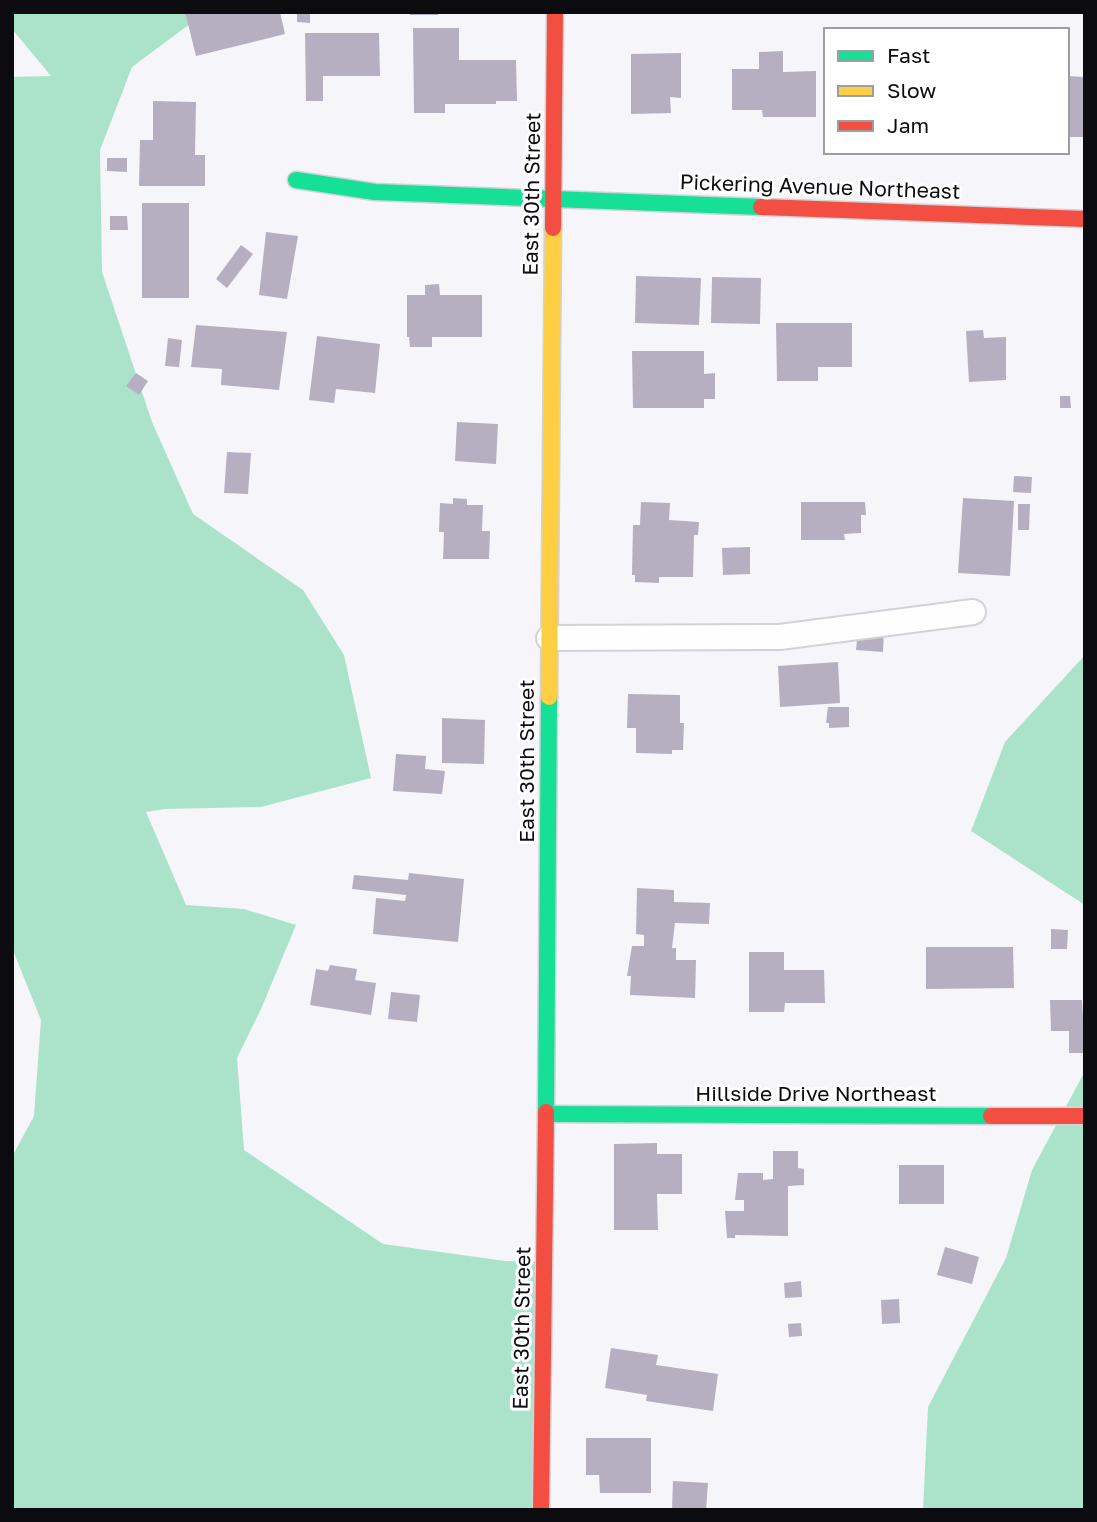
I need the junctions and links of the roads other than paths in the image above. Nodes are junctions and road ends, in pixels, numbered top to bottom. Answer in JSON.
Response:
{"nodes":[{"id":1,"x":555,"y":12,"type":"edge"},
{"id":2,"x":296,"y":180,"type":"dead end"},
{"id":3,"x":553,"y":198,"type":"junction"},
{"id":4,"x":1085,"y":219,"type":"edge"},
{"id":5,"x":973,"y":612,"type":"dead end"},
{"id":6,"x":549,"y":638,"type":"junction"},
{"id":7,"x":546,"y":1114,"type":"junction"},
{"id":8,"x":1085,"y":1116,"type":"edge"},
{"id":9,"x":541,"y":1510,"type":"edge"}],
"edges":[{"from":1,"to":3,"type":"street","name":"East 30th Street"},
{"from":2,"to":3,"type":"street","name":"Pickering Avenue Northeast"},
{"from":3,"to":4,"type":"street","name":"Pickering Avenue Northeast"},
{"from":3,"to":6,"type":"street","name":"East 30th Street"},
{"from":5,"to":6,"type":"street"},
{"from":6,"to":7,"type":"street","name":"East 30th Street"},
{"from":7,"to":8,"type":"street","name":"Hillside Drive Northeast"},
{"from":7,"to":9,"type":"street","name":"East 30th Street"}]}
